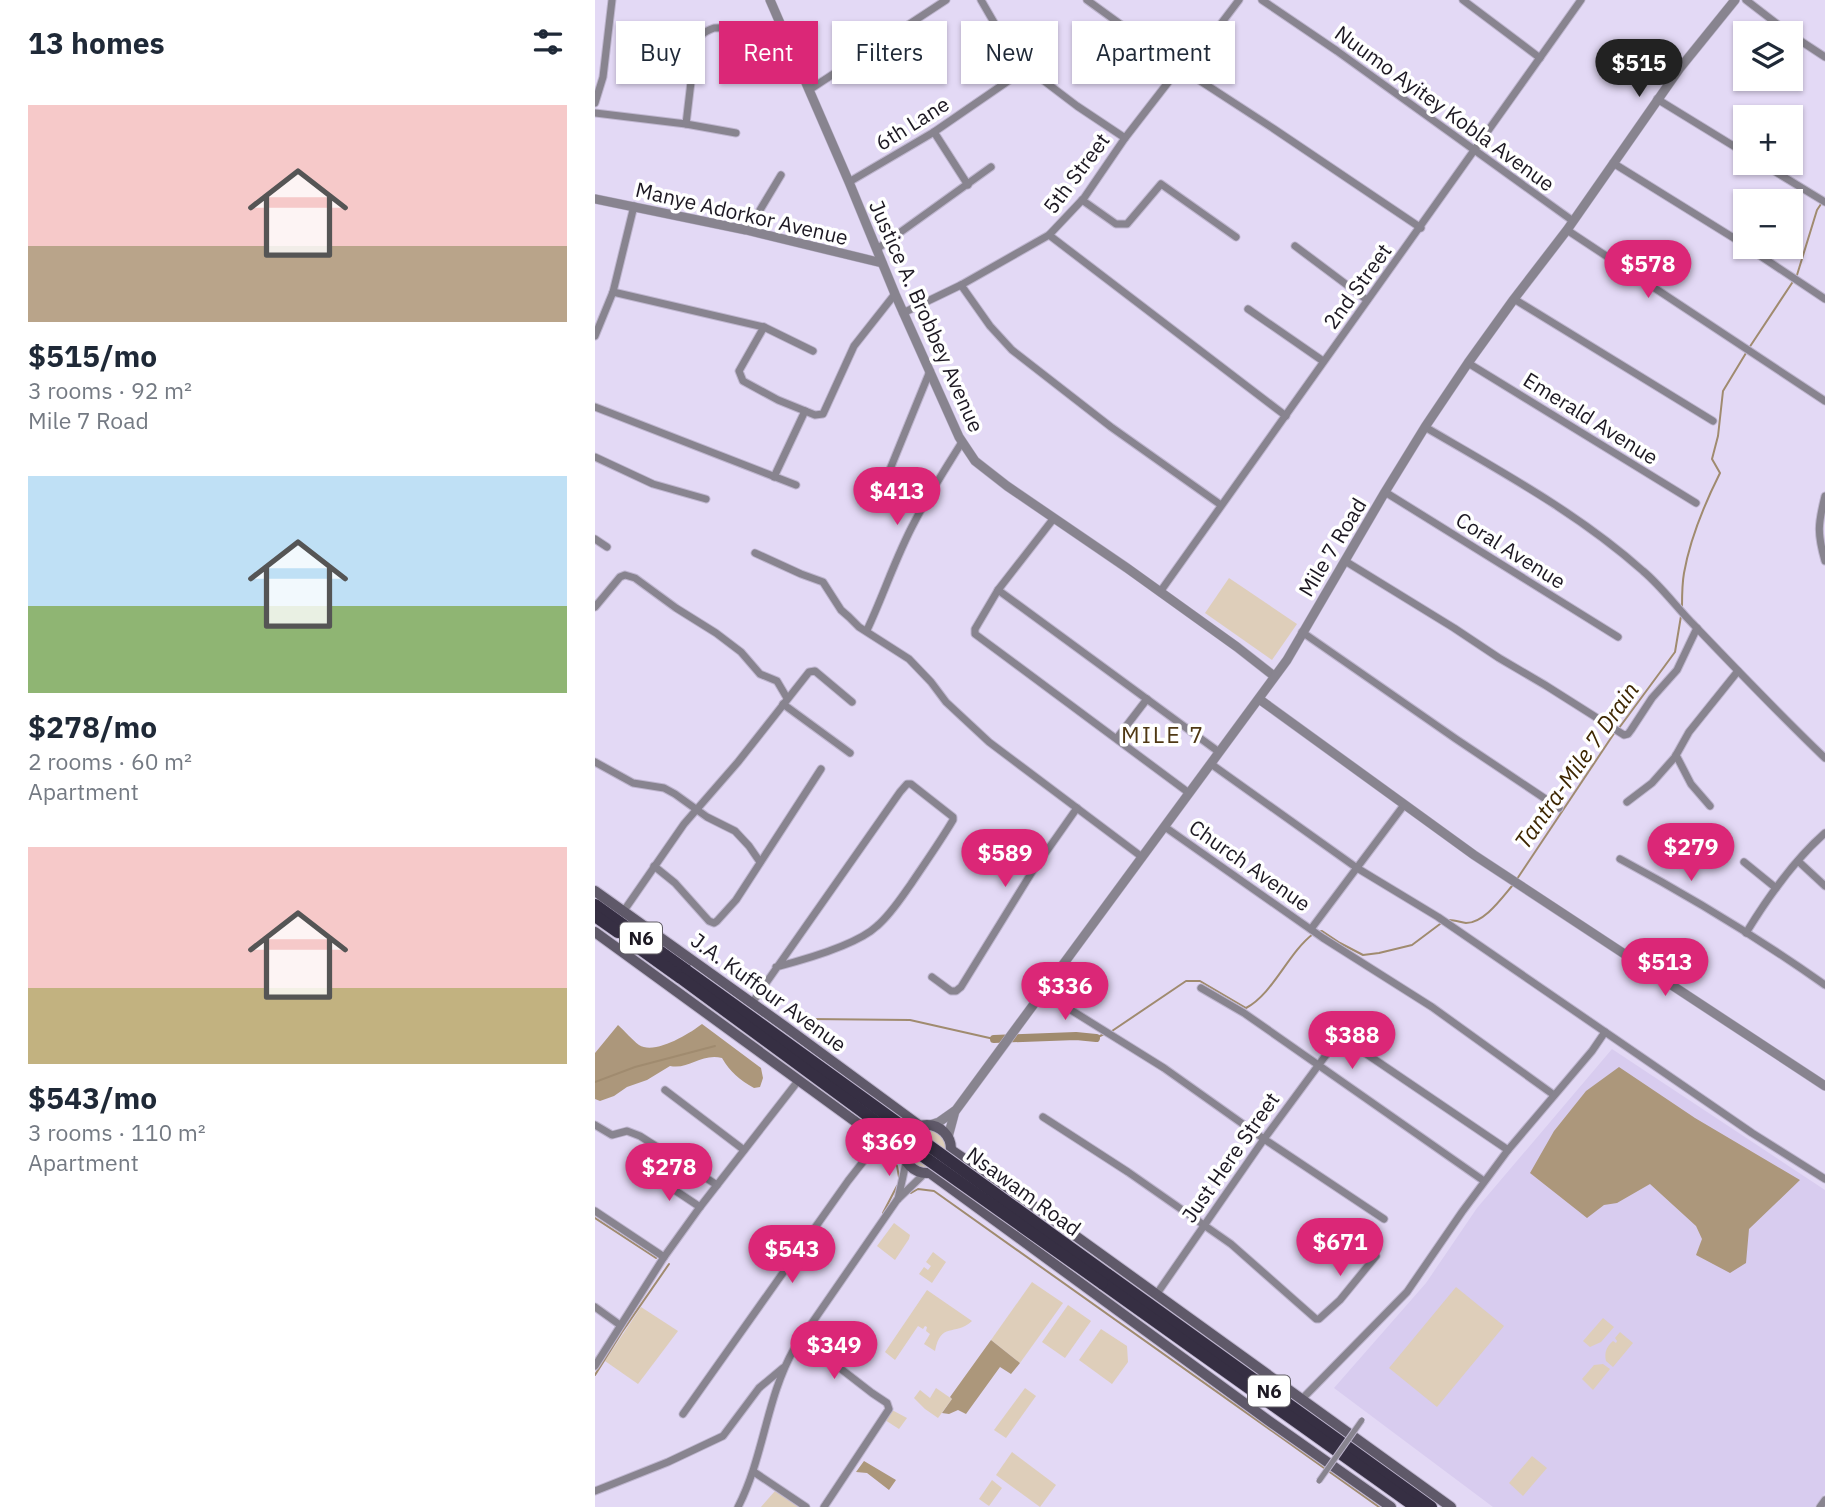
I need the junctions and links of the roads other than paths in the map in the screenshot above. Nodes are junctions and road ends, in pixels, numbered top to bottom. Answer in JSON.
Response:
{"nodes":[{"id":1,"x":612,"y":0,"type":"edge"},
{"id":2,"x":770,"y":0,"type":"edge"},
{"id":3,"x":946,"y":0,"type":"edge"},
{"id":4,"x":981,"y":0,"type":"edge"},
{"id":5,"x":1087,"y":0,"type":"edge"},
{"id":6,"x":1239,"y":0,"type":"edge"},
{"id":7,"x":1262,"y":0,"type":"edge"},
{"id":8,"x":1463,"y":0,"type":"edge"},
{"id":9,"x":1581,"y":0,"type":"edge"},
{"id":10,"x":1735,"y":0,"type":"edge"},
{"id":11,"x":1746,"y":0,"type":"edge"},
{"id":12,"x":779,"y":21,"type":"edge"},
{"id":13,"x":914,"y":21,"type":"edge"},
{"id":14,"x":993,"y":21,"type":"edge"},
{"id":15,"x":1114,"y":21,"type":"edge"},
{"id":16,"x":1222,"y":21,"type":"edge"},
{"id":17,"x":1773,"y":21,"type":"edge"},
{"id":18,"x":719,"y":27,"type":"edge"},
{"id":19,"x":1803,"y":43,"type":"edge"},
{"id":20,"x":595,"y":57,"type":"edge"},
{"id":21,"x":1825,"y":57,"type":"edge"},
{"id":22,"x":605,"y":58,"type":"junction"},
{"id":23,"x":1540,"y":58,"type":"junction"},
{"id":24,"x":832,"y":75,"type":"edge"},
{"id":25,"x":806,"y":84,"type":"edge"},
{"id":26,"x":1004,"y":84,"type":"edge"},
{"id":27,"x":1048,"y":84,"type":"edge"},
{"id":28,"x":1170,"y":84,"type":"edge"},
{"id":29,"x":1205,"y":84,"type":"edge"},
{"id":30,"x":809,"y":90,"type":"junction"},
{"id":31,"x":1657,"y":99,"type":"junction"},
{"id":32,"x":595,"y":103,"type":"edge"},
{"id":33,"x":595,"y":113,"type":"edge"},
{"id":34,"x":686,"y":124,"type":"junction"},
{"id":35,"x":934,"y":132,"type":"junction"},
{"id":36,"x":736,"y":133,"type":"dead end"},
{"id":37,"x":1125,"y":138,"type":"junction"},
{"id":38,"x":1733,"y":146,"type":"edge"},
{"id":39,"x":1475,"y":151,"type":"junction"},
{"id":40,"x":1613,"y":163,"type":"junction"},
{"id":41,"x":991,"y":167,"type":"dead end"},
{"id":42,"x":781,"y":175,"type":"dead end"},
{"id":43,"x":1781,"y":175,"type":"edge"},
{"id":44,"x":849,"y":181,"type":"junction"},
{"id":45,"x":968,"y":185,"type":"junction"},
{"id":46,"x":595,"y":199,"type":"edge"},
{"id":47,"x":1082,"y":200,"type":"junction"},
{"id":48,"x":1823,"y":200,"type":"edge"},
{"id":49,"x":634,"y":206,"type":"junction"},
{"id":50,"x":1573,"y":221,"type":"junction"},
{"id":51,"x":1421,"y":228,"type":"junction"},
{"id":52,"x":748,"y":230,"type":"junction"},
{"id":53,"x":1567,"y":230,"type":"junction"},
{"id":54,"x":1049,"y":235,"type":"junction"},
{"id":55,"x":1236,"y":237,"type":"dead end"},
{"id":56,"x":1733,"y":238,"type":"edge"},
{"id":57,"x":1295,"y":246,"type":"dead end"},
{"id":58,"x":877,"y":249,"type":"junction"},
{"id":59,"x":1765,"y":259,"type":"edge"},
{"id":60,"x":881,"y":263,"type":"junction"},
{"id":61,"x":961,"y":285,"type":"junction"},
{"id":62,"x":613,"y":292,"type":"junction"},
{"id":63,"x":895,"y":294,"type":"junction"},
{"id":64,"x":1514,"y":299,"type":"junction"},
{"id":65,"x":1825,"y":299,"type":"edge"},
{"id":66,"x":1367,"y":300,"type":"junction"},
{"id":67,"x":1248,"y":309,"type":"dead end"},
{"id":68,"x":903,"y":313,"type":"junction"},
{"id":69,"x":764,"y":327,"type":"junction"},
{"id":70,"x":595,"y":336,"type":"edge"},
{"id":71,"x":813,"y":351,"type":"dead end"},
{"id":72,"x":1323,"y":361,"type":"junction"},
{"id":73,"x":1468,"y":363,"type":"junction"},
{"id":74,"x":930,"y":371,"type":"junction"},
{"id":75,"x":1825,"y":401,"type":"edge"},
{"id":76,"x":595,"y":407,"type":"edge"},
{"id":77,"x":805,"y":411,"type":"junction"},
{"id":78,"x":1286,"y":416,"type":"junction"},
{"id":79,"x":1713,"y":421,"type":"dead end"},
{"id":80,"x":1425,"y":427,"type":"junction"},
{"id":81,"x":962,"y":442,"type":"junction"},
{"id":82,"x":595,"y":457,"type":"edge"},
{"id":83,"x":774,"y":477,"type":"junction"},
{"id":84,"x":886,"y":479,"type":"dead end"},
{"id":85,"x":796,"y":485,"type":"dead end"},
{"id":86,"x":1385,"y":492,"type":"junction"},
{"id":87,"x":1825,"y":496,"type":"edge"},
{"id":88,"x":706,"y":499,"type":"dead end"},
{"id":89,"x":1696,"y":503,"type":"dead end"},
{"id":90,"x":1221,"y":505,"type":"junction"},
{"id":91,"x":1054,"y":518,"type":"junction"},
{"id":92,"x":595,"y":539,"type":"edge"},
{"id":93,"x":607,"y":547,"type":"dead end"},
{"id":94,"x":755,"y":554,"type":"dead end"},
{"id":95,"x":1345,"y":561,"type":"junction"},
{"id":96,"x":1825,"y":561,"type":"edge"},
{"id":97,"x":998,"y":590,"type":"junction"},
{"id":98,"x":1160,"y":592,"type":"junction"},
{"id":99,"x":595,"y":607,"type":"edge"},
{"id":100,"x":1697,"y":628,"type":"junction"},
{"id":101,"x":867,"y":630,"type":"junction"},
{"id":102,"x":1302,"y":632,"type":"junction"},
{"id":103,"x":1618,"y":637,"type":"dead end"},
{"id":104,"x":1738,"y":671,"type":"junction"},
{"id":105,"x":1274,"y":676,"type":"junction"},
{"id":106,"x":1147,"y":699,"type":"junction"},
{"id":107,"x":1259,"y":699,"type":"junction"},
{"id":108,"x":785,"y":701,"type":"junction"},
{"id":109,"x":852,"y":702,"type":"dead end"},
{"id":110,"x":1117,"y":738,"type":"junction"},
{"id":111,"x":1219,"y":752,"type":"junction"},
{"id":112,"x":850,"y":753,"type":"dead end"},
{"id":113,"x":1676,"y":755,"type":"junction"},
{"id":114,"x":1825,"y":758,"type":"edge"},
{"id":115,"x":595,"y":762,"type":"edge"},
{"id":116,"x":1211,"y":764,"type":"junction"},
{"id":117,"x":821,"y":769,"type":"dead end"},
{"id":118,"x":1189,"y":793,"type":"junction"},
{"id":119,"x":1627,"y":802,"type":"dead end"},
{"id":120,"x":1404,"y":805,"type":"junction"},
{"id":121,"x":1710,"y":806,"type":"dead end"},
{"id":122,"x":1077,"y":808,"type":"junction"},
{"id":123,"x":1559,"y":808,"type":"dead end"},
{"id":124,"x":696,"y":809,"type":"junction"},
{"id":125,"x":1165,"y":827,"type":"junction"},
{"id":126,"x":1825,"y":833,"type":"edge"},
{"id":127,"x":1142,"y":857,"type":"junction"},
{"id":128,"x":1621,"y":859,"type":"dead end"},
{"id":129,"x":1798,"y":861,"type":"junction"},
{"id":130,"x":760,"y":862,"type":"junction"},
{"id":131,"x":1744,"y":862,"type":"dead end"},
{"id":132,"x":654,"y":866,"type":"junction"},
{"id":133,"x":1357,"y":868,"type":"junction"},
{"id":134,"x":1825,"y":886,"type":"edge"},
{"id":135,"x":1776,"y":888,"type":"junction"},
{"id":136,"x":595,"y":891,"type":"edge"},
{"id":137,"x":595,"y":905,"type":"edge"},
{"id":138,"x":623,"y":912,"type":"junction"},
{"id":139,"x":595,"y":916,"type":"edge"},
{"id":140,"x":1313,"y":930,"type":"junction"},
{"id":141,"x":595,"y":932,"type":"edge"},
{"id":142,"x":1746,"y":933,"type":"junction"},
{"id":143,"x":776,"y":967,"type":"junction"},
{"id":144,"x":684,"y":975,"type":"junction"},
{"id":145,"x":932,"y":977,"type":"dead end"},
{"id":146,"x":1825,"y":985,"type":"edge"},
{"id":147,"x":1201,"y":988,"type":"dead end"},
{"id":148,"x":1042,"y":992,"type":"junction"},
{"id":149,"x":752,"y":1003,"type":"junction"},
{"id":150,"x":1605,"y":1032,"type":"junction"},
{"id":151,"x":1318,"y":1064,"type":"junction"},
{"id":152,"x":798,"y":1081,"type":"junction"},
{"id":153,"x":1825,"y":1086,"type":"edge"},
{"id":154,"x":665,"y":1090,"type":"dead end"},
{"id":155,"x":1554,"y":1095,"type":"junction"},
{"id":156,"x":956,"y":1110,"type":"junction"},
{"id":157,"x":1042,"y":1117,"type":"dead end"},
{"id":158,"x":595,"y":1125,"type":"edge"},
{"id":159,"x":925,"y":1126,"type":"junction"},
{"id":160,"x":948,"y":1137,"type":"junction"},
{"id":161,"x":1264,"y":1139,"type":"junction"},
{"id":162,"x":880,"y":1140,"type":"junction"},
{"id":163,"x":744,"y":1150,"type":"junction"},
{"id":164,"x":951,"y":1150,"type":"junction"},
{"id":165,"x":1508,"y":1150,"type":"junction"},
{"id":166,"x":905,"y":1160,"type":"junction"},
{"id":167,"x":927,"y":1173,"type":"junction"},
{"id":168,"x":655,"y":1177,"type":"dead end"},
{"id":169,"x":1825,"y":1179,"type":"edge"},
{"id":170,"x":1484,"y":1181,"type":"junction"},
{"id":171,"x":717,"y":1185,"type":"junction"},
{"id":172,"x":897,"y":1200,"type":"junction"},
{"id":173,"x":700,"y":1207,"type":"junction"},
{"id":174,"x":595,"y":1211,"type":"edge"},
{"id":175,"x":1384,"y":1219,"type":"dead end"},
{"id":176,"x":1203,"y":1224,"type":"junction"},
{"id":177,"x":664,"y":1256,"type":"junction"},
{"id":178,"x":1376,"y":1256,"type":"dead end"},
{"id":179,"x":1105,"y":1279,"type":"junction"},
{"id":180,"x":1156,"y":1295,"type":"junction"},
{"id":181,"x":595,"y":1307,"type":"edge"},
{"id":182,"x":620,"y":1325,"type":"junction"},
{"id":183,"x":800,"y":1338,"type":"junction"},
{"id":184,"x":595,"y":1366,"type":"edge"},
{"id":185,"x":784,"y":1367,"type":"junction"},
{"id":186,"x":1301,"y":1400,"type":"junction"},
{"id":187,"x":683,"y":1415,"type":"dead end"},
{"id":188,"x":1362,"y":1420,"type":"dead end"},
{"id":189,"x":754,"y":1472,"type":"junction"},
{"id":190,"x":1319,"y":1481,"type":"dead end"},
{"id":191,"x":595,"y":1491,"type":"edge"},
{"id":192,"x":1825,"y":1500,"type":"edge"},
{"id":193,"x":738,"y":1507,"type":"edge"},
{"id":194,"x":806,"y":1507,"type":"edge"},
{"id":195,"x":824,"y":1507,"type":"edge"},
{"id":196,"x":1391,"y":1507,"type":"edge"},
{"id":197,"x":1416,"y":1507,"type":"edge"},
{"id":198,"x":1431,"y":1507,"type":"edge"},
{"id":199,"x":1451,"y":1507,"type":"edge"},
{"id":200,"x":1820,"y":1507,"type":"edge"}],
"edges":[{"from":1,"to":22,"type":"street"},
{"from":2,"to":12,"type":"street","name":"Justice A. Brobbey Avenue"},
{"from":3,"to":13,"type":"street"},
{"from":4,"to":14,"type":"street"},
{"from":5,"to":15,"type":"street"},
{"from":6,"to":16,"type":"street","name":"5th Street"},
{"from":7,"to":39,"type":"street","name":"Nuumo Ayitey Kobla Avenue"},
{"from":8,"to":23,"type":"street"},
{"from":9,"to":23,"type":"street","name":"2nd Street"},
{"from":10,"to":31,"type":"street","name":"Mile 7 Road"},
{"from":11,"to":17,"type":"street"},
{"from":18,"to":34,"type":"street"},
{"from":19,"to":21,"type":"street"},
{"from":20,"to":22,"type":"street"},
{"from":22,"to":32,"type":"street"},
{"from":23,"to":39,"type":"street","name":"2nd Street"},
{"from":24,"to":30,"type":"street"},
{"from":25,"to":30,"type":"street","name":"Justice A. Brobbey Avenue"},
{"from":26,"to":35,"type":"street","name":"6th Lane"},
{"from":27,"to":37,"type":"street"},
{"from":28,"to":37,"type":"street","name":"5th Street"},
{"from":29,"to":51,"type":"street"},
{"from":30,"to":44,"type":"street","name":"Justice A. Brobbey Avenue"},
{"from":31,"to":38,"type":"street"},
{"from":31,"to":40,"type":"street","name":"Mile 7 Road"},
{"from":33,"to":34,"type":"street"},
{"from":34,"to":36,"type":"street"},
{"from":35,"to":44,"type":"street","name":"6th Lane"},
{"from":35,"to":45,"type":"street"},
{"from":37,"to":47,"type":"street","name":"5th Street"},
{"from":39,"to":50,"type":"street","name":"Nuumo Ayitey Kobla Avenue"},
{"from":39,"to":51,"type":"street","name":"2nd Street"},
{"from":40,"to":50,"type":"street","name":"Mile 7 Road"},
{"from":40,"to":56,"type":"street"},
{"from":41,"to":45,"type":"street"},
{"from":42,"to":52,"type":"street"},
{"from":43,"to":48,"type":"street"},
{"from":44,"to":58,"type":"street","name":"Justice A. Brobbey Avenue"},
{"from":45,"to":58,"type":"street"},
{"from":46,"to":49,"type":"street","name":"Manye Adorkor Avenue"},
{"from":47,"to":54,"type":"street","name":"5th Street"},
{"from":47,"to":55,"type":"street"},
{"from":49,"to":52,"type":"street","name":"Manye Adorkor Avenue"},
{"from":49,"to":62,"type":"street"},
{"from":50,"to":53,"type":"street","name":"Mile 7 Road"},
{"from":51,"to":66,"type":"street","name":"2nd Street"},
{"from":52,"to":60,"type":"street","name":"Manye Adorkor Avenue"},
{"from":53,"to":64,"type":"street","name":"Mile 7 Road"},
{"from":53,"to":75,"type":"street"},
{"from":54,"to":61,"type":"street","name":"5th Street"},
{"from":54,"to":78,"type":"street"},
{"from":57,"to":66,"type":"street"},
{"from":58,"to":60,"type":"street","name":"Justice A. Brobbey Avenue"},
{"from":59,"to":65,"type":"street"},
{"from":60,"to":63,"type":"street","name":"Justice A. Brobbey Avenue"},
{"from":61,"to":68,"type":"street","name":"5th Street"},
{"from":61,"to":90,"type":"street"},
{"from":62,"to":69,"type":"street"},
{"from":62,"to":70,"type":"street"},
{"from":63,"to":68,"type":"street","name":"Justice A. Brobbey Avenue"},
{"from":63,"to":77,"type":"street"},
{"from":64,"to":73,"type":"street","name":"Mile 7 Road"},
{"from":64,"to":79,"type":"street"},
{"from":66,"to":72,"type":"street","name":"2nd Street"},
{"from":67,"to":72,"type":"street"},
{"from":68,"to":74,"type":"street","name":"Justice A. Brobbey Avenue"},
{"from":69,"to":71,"type":"street"},
{"from":69,"to":77,"type":"street"},
{"from":72,"to":78,"type":"street","name":"2nd Street"},
{"from":73,"to":80,"type":"street","name":"Mile 7 Road"},
{"from":73,"to":89,"type":"street","name":"Emerald Avenue"},
{"from":74,"to":81,"type":"street","name":"Justice A. Brobbey Avenue"},
{"from":74,"to":84,"type":"street"},
{"from":76,"to":83,"type":"street"},
{"from":77,"to":83,"type":"street"},
{"from":78,"to":90,"type":"street","name":"2nd Street"},
{"from":80,"to":86,"type":"street","name":"Mile 7 Road"},
{"from":80,"to":100,"type":"street"},
{"from":81,"to":91,"type":"street","name":"Justice A. Brobbey Avenue"},
{"from":81,"to":101,"type":"street"},
{"from":82,"to":88,"type":"street"},
{"from":83,"to":85,"type":"street"},
{"from":86,"to":95,"type":"street","name":"Mile 7 Road"},
{"from":86,"to":103,"type":"street","name":"Coral Avenue"},
{"from":87,"to":96,"type":"street"},
{"from":90,"to":98,"type":"street","name":"2nd Street"},
{"from":91,"to":97,"type":"street"},
{"from":91,"to":98,"type":"street","name":"Justice A. Brobbey Avenue"},
{"from":92,"to":93,"type":"street"},
{"from":94,"to":101,"type":"street"},
{"from":95,"to":100,"type":"street"},
{"from":95,"to":102,"type":"street","name":"Mile 7 Road"},
{"from":97,"to":106,"type":"street"},
{"from":97,"to":110,"type":"street"},
{"from":98,"to":105,"type":"street","name":"Justice A. Brobbey Avenue"},
{"from":99,"to":108,"type":"street"},
{"from":100,"to":104,"type":"street"},
{"from":101,"to":122,"type":"street"},
{"from":102,"to":105,"type":"street","name":"Mile 7 Road"},
{"from":102,"to":123,"type":"street"},
{"from":104,"to":113,"type":"street"},
{"from":104,"to":114,"type":"street"},
{"from":105,"to":107,"type":"street","name":"Mile 7 Road"},
{"from":106,"to":110,"type":"street"},
{"from":106,"to":111,"type":"street"},
{"from":107,"to":111,"type":"street","name":"Mile 7 Road"},
{"from":107,"to":120,"type":"street"},
{"from":108,"to":109,"type":"street"},
{"from":108,"to":112,"type":"street"},
{"from":108,"to":124,"type":"street"},
{"from":110,"to":118,"type":"street"},
{"from":111,"to":116,"type":"street","name":"Mile 7 Road"},
{"from":113,"to":119,"type":"street"},
{"from":113,"to":121,"type":"street"},
{"from":115,"to":124,"type":"street"},
{"from":116,"to":118,"type":"street","name":"Mile 7 Road"},
{"from":116,"to":133,"type":"street"},
{"from":117,"to":130,"type":"street"},
{"from":118,"to":125,"type":"street","name":"Mile 7 Road"},
{"from":120,"to":133,"type":"street"},
{"from":120,"to":153,"type":"street"},
{"from":122,"to":127,"type":"street"},
{"from":122,"to":145,"type":"street"},
{"from":124,"to":130,"type":"street"},
{"from":124,"to":132,"type":"street"},
{"from":125,"to":127,"type":"street","name":"Mile 7 Road"},
{"from":125,"to":140,"type":"street","name":"Church Avenue"},
{"from":126,"to":129,"type":"street"},
{"from":127,"to":148,"type":"street","name":"Mile 7 Road"},
{"from":128,"to":142,"type":"street"},
{"from":129,"to":134,"type":"street"},
{"from":129,"to":135,"type":"street"},
{"from":130,"to":132,"type":"street"},
{"from":131,"to":135,"type":"street"},
{"from":132,"to":138,"type":"street"},
{"from":133,"to":140,"type":"street"},
{"from":133,"to":150,"type":"street"},
{"from":135,"to":142,"type":"street"},
{"from":136,"to":138,"type":"main road","name":"J.A. Kuffour Avenue"},
{"from":137,"to":144,"type":"highway","name":"Nsawam Road","number":"N6"},
{"from":138,"to":149,"type":"main road","name":"J.A. Kuffour Avenue"},
{"from":139,"to":144,"type":"highway","name":"Nsawam Road","number":"N6"},
{"from":140,"to":155,"type":"street","name":"Church Avenue"},
{"from":141,"to":152,"type":"main road"},
{"from":142,"to":146,"type":"street"},
{"from":143,"to":143,"type":"street"},
{"from":143,"to":149,"type":"street"},
{"from":144,"to":179,"type":"highway","name":"Nsawam Road","number":"N6","bridge":true},
{"from":147,"to":151,"type":"street"},
{"from":148,"to":156,"type":"street","name":"Mile 7 Road"},
{"from":148,"to":161,"type":"street"},
{"from":149,"to":159,"type":"main road","name":"J.A. Kuffour Avenue"},
{"from":150,"to":155,"type":"street"},
{"from":150,"to":169,"type":"street"},
{"from":151,"to":161,"type":"street","name":"Just Here Street"},
{"from":151,"to":165,"type":"street","name":"Just Here Street"},
{"from":151,"to":170,"type":"street"},
{"from":152,"to":162,"type":"main road"},
{"from":152,"to":163,"type":"street"},
{"from":154,"to":163,"type":"street"},
{"from":155,"to":165,"type":"street"},
{"from":156,"to":159,"type":"street"},
{"from":156,"to":160,"type":"street"},
{"from":157,"to":176,"type":"street"},
{"from":158,"to":171,"type":"street"},
{"from":159,"to":160,"type":"main road"},
{"from":159,"to":166,"type":"main road"},
{"from":160,"to":164,"type":"main road"},
{"from":161,"to":175,"type":"street"},
{"from":161,"to":176,"type":"street","name":"Just Here Street"},
{"from":162,"to":166,"type":"main road"},
{"from":162,"to":187,"type":"street"},
{"from":163,"to":171,"type":"street"},
{"from":164,"to":167,"type":"main road"},
{"from":164,"to":180,"type":"main road"},
{"from":165,"to":170,"type":"street"},
{"from":166,"to":167,"type":"main road"},
{"from":166,"to":172,"type":"street"},
{"from":167,"to":172,"type":"street"},
{"from":167,"to":196,"type":"main road"},
{"from":168,"to":173,"type":"street"},
{"from":170,"to":186,"type":"street"},
{"from":171,"to":173,"type":"street"},
{"from":172,"to":183,"type":"street"},
{"from":173,"to":177,"type":"street"},
{"from":174,"to":177,"type":"street"},
{"from":176,"to":178,"type":"street"},
{"from":176,"to":180,"type":"street","name":"Just Here Street"},
{"from":177,"to":182,"type":"street"},
{"from":179,"to":197,"type":"highway","name":"Nsawam Road","number":"N6"},
{"from":179,"to":198,"type":"highway","name":"Nsawam Road","number":"N6"},
{"from":180,"to":186,"type":"main road"},
{"from":181,"to":182,"type":"street"},
{"from":182,"to":184,"type":"street"},
{"from":183,"to":185,"type":"street"},
{"from":183,"to":195,"type":"street"},
{"from":185,"to":189,"type":"street"},
{"from":185,"to":191,"type":"street"},
{"from":186,"to":199,"type":"main road"},
{"from":188,"to":190,"type":"street","bridge":true},
{"from":189,"to":193,"type":"street"},
{"from":189,"to":194,"type":"street"},
{"from":192,"to":200,"type":"street"}]}
